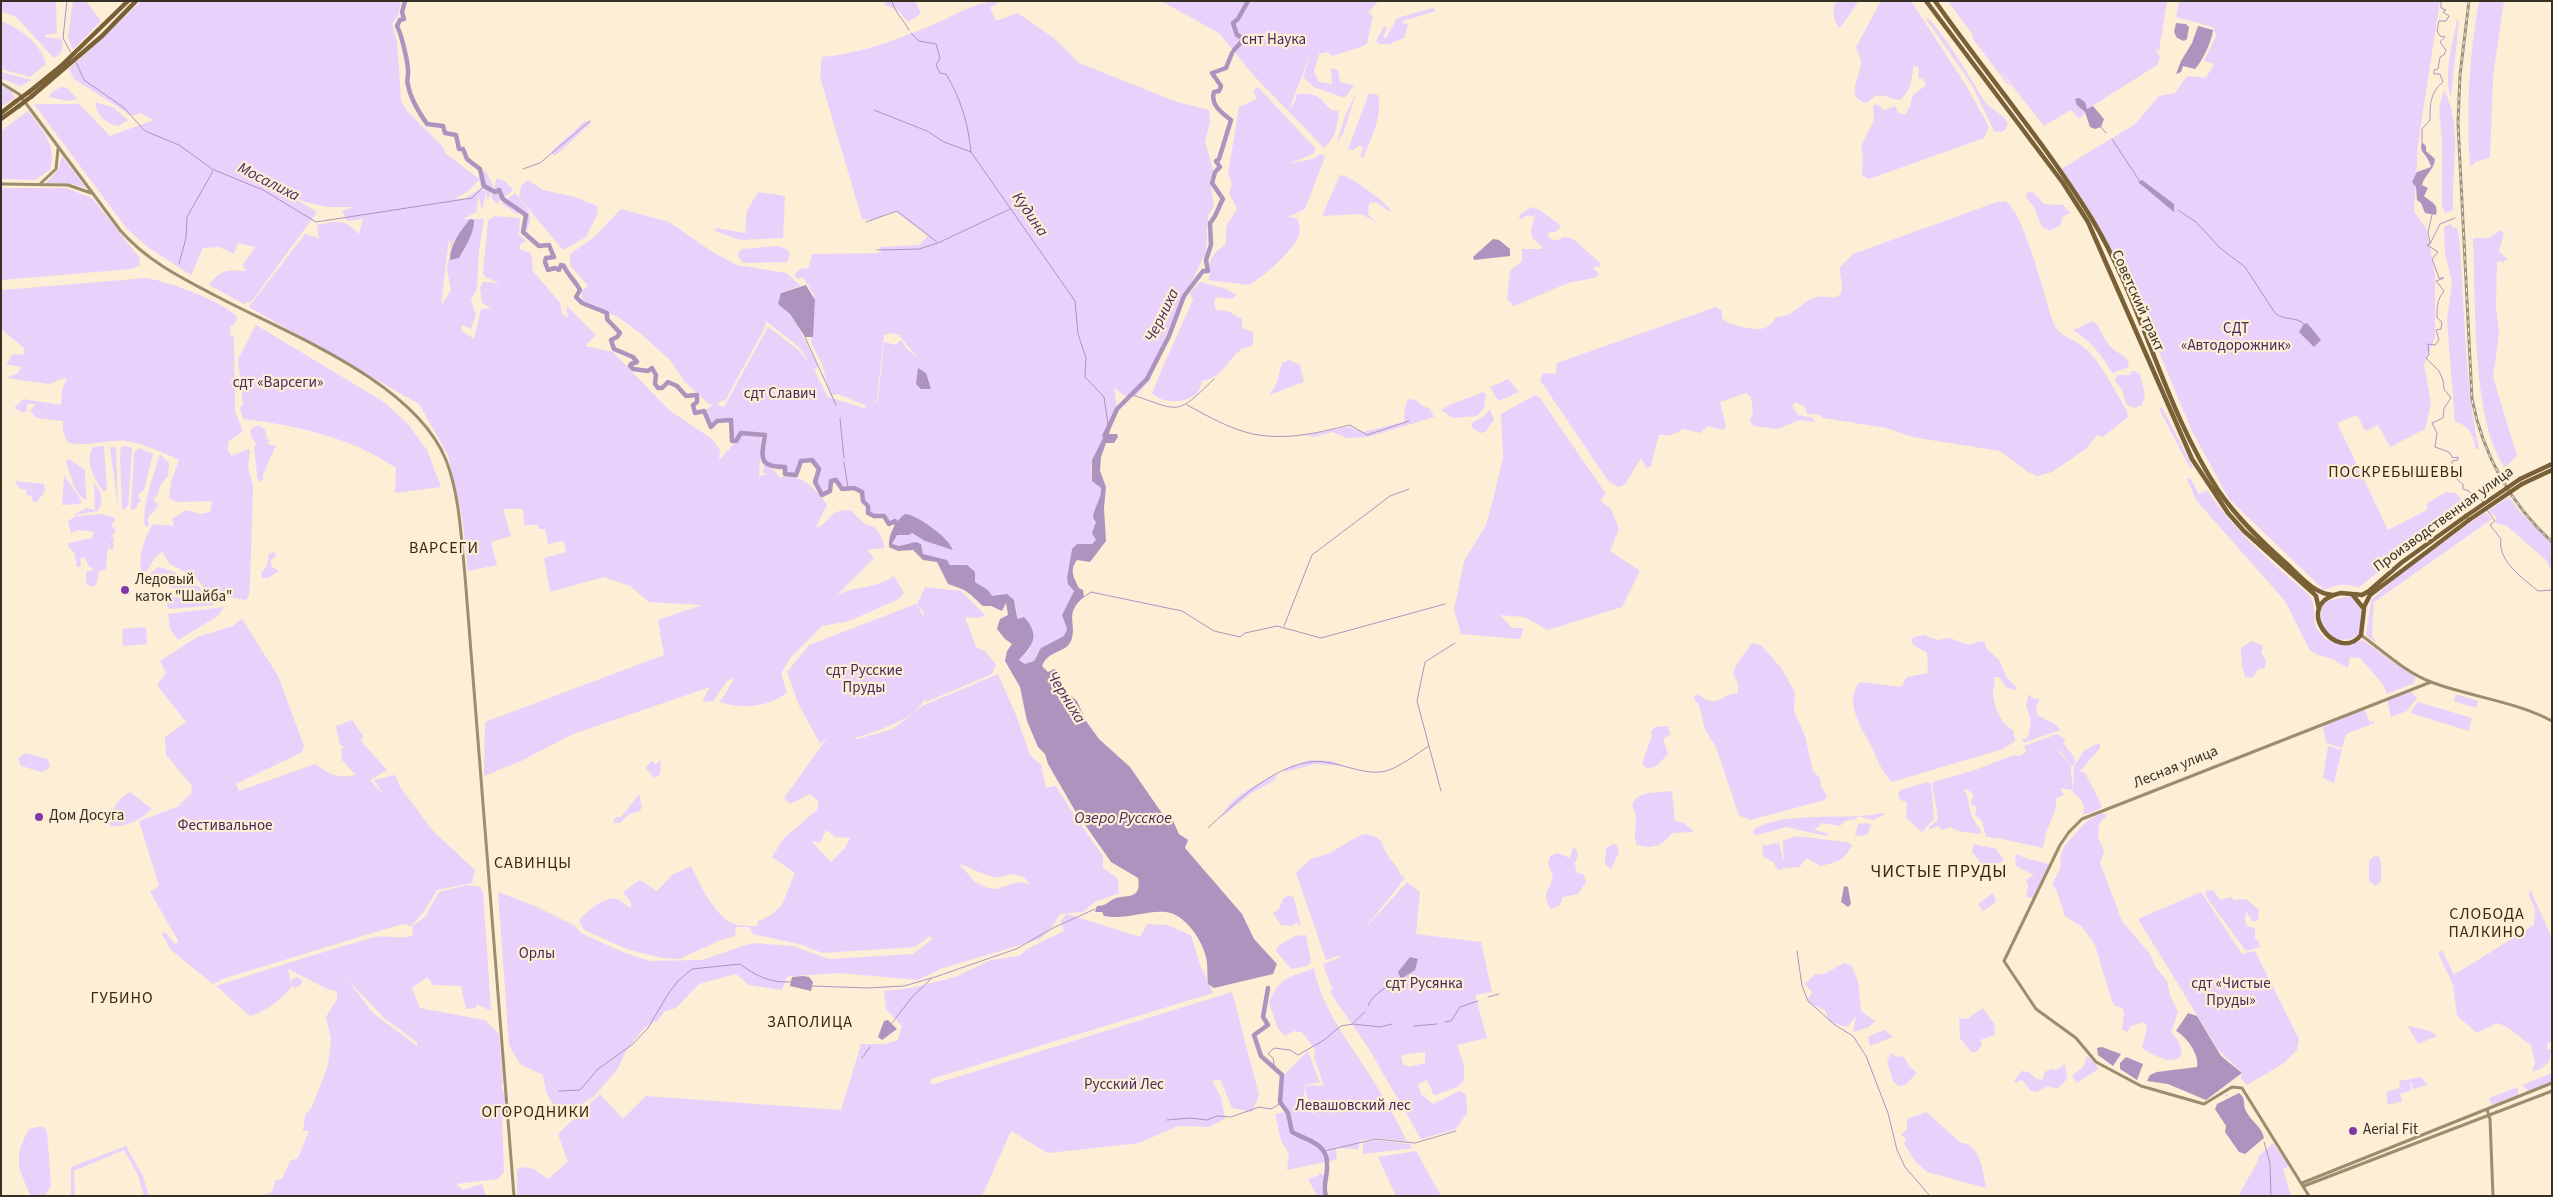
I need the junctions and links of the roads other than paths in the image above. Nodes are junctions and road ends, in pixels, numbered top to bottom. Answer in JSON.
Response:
{"nodes":[{"id":1,"x":128,"y":1,"type":"edge"},
{"id":2,"x":136,"y":1,"type":"edge"},
{"id":3,"x":1926,"y":1,"type":"edge"},
{"id":4,"x":1935,"y":1,"type":"edge"},
{"id":5,"x":1,"y":82,"type":"edge"},
{"id":6,"x":30,"y":94,"type":"junction"},
{"id":7,"x":17,"y":104,"type":"junction"},
{"id":8,"x":1,"y":113,"type":"edge"},
{"id":9,"x":1,"y":119,"type":"edge"},
{"id":10,"x":58,"y":146,"type":"junction"},
{"id":11,"x":2054,"y":168,"type":"junction"},
{"id":12,"x":1,"y":184,"type":"edge"},
{"id":13,"x":39,"y":184,"type":"junction"},
{"id":14,"x":94,"y":195,"type":"junction"},
{"id":15,"x":2552,"y":464,"type":"edge"},
{"id":16,"x":2552,"y":470,"type":"edge"},
{"id":17,"x":2521,"y":482,"type":"junction"},
{"id":18,"x":2467,"y":518,"type":"junction"},
{"id":19,"x":2352,"y":594,"type":"junction"},
{"id":20,"x":2333,"y":595,"type":"junction"},
{"id":21,"x":2319,"y":609,"type":"junction"},
{"id":22,"x":2364,"y":609,"type":"junction"},
{"id":23,"x":2361,"y":635,"type":"junction"},
{"id":24,"x":2419,"y":675,"type":"junction"},
{"id":25,"x":2431,"y":682,"type":"junction"},
{"id":26,"x":2416,"y":686,"type":"junction"},
{"id":27,"x":2552,"y":721,"type":"edge"},
{"id":28,"x":2552,"y":1083,"type":"edge"},
{"id":29,"x":2552,"y":1091,"type":"edge"},
{"id":30,"x":2487,"y":1109,"type":"junction"},
{"id":31,"x":2489,"y":1114,"type":"junction"},
{"id":32,"x":2303,"y":1185,"type":"junction"},
{"id":33,"x":514,"y":1196,"type":"edge"},
{"id":34,"x":2310,"y":1196,"type":"edge"},
{"id":35,"x":2493,"y":1196,"type":"edge"}],
"edges":[{"from":1,"to":6,"type":"highway"},
{"from":2,"to":6,"type":"highway"},
{"from":3,"to":11,"type":"highway","name":"Советский тракт"},
{"from":4,"to":11,"type":"highway","name":"Советский тракт"},
{"from":5,"to":10,"type":"main road"},
{"from":6,"to":7,"type":"highway","bridge":true},
{"from":7,"to":8,"type":"highway"},
{"from":7,"to":9,"type":"highway"},
{"from":10,"to":13,"type":"main road"},
{"from":10,"to":14,"type":"main road"},
{"from":11,"to":20,"type":"highway","name":"Советский тракт"},
{"from":11,"to":21,"type":"highway","name":"Советский тракт"},
{"from":12,"to":13,"type":"main road"},
{"from":13,"to":14,"type":"main road"},
{"from":14,"to":33,"type":"main road"},
{"from":15,"to":17,"type":"highway","name":"Производственная улица"},
{"from":16,"to":17,"type":"highway","name":"Производственная улица"},
{"from":17,"to":18,"type":"highway","name":"Производственная улица","bridge":true},
{"from":18,"to":19,"type":"highway","name":"Производственная улица"},
{"from":18,"to":22,"type":"highway","name":"Производственная улица"},
{"from":19,"to":20,"type":"highway"},
{"from":19,"to":22,"type":"highway"},
{"from":20,"to":21,"type":"highway"},
{"from":21,"to":23,"type":"highway"},
{"from":22,"to":23,"type":"highway"},
{"from":23,"to":24,"type":"main road"},
{"from":24,"to":25,"type":"main road"},
{"from":24,"to":26,"type":"main road"},
{"from":25,"to":26,"type":"main road","name":"Лесная улица"},
{"from":25,"to":27,"type":"main road"},
{"from":26,"to":32,"type":"main road","name":"Лесная улица"},
{"from":28,"to":30,"type":"main road"},
{"from":29,"to":31,"type":"main road"},
{"from":30,"to":31,"type":"main road"},
{"from":30,"to":32,"type":"main road"},
{"from":31,"to":32,"type":"main road"},
{"from":31,"to":35,"type":"main road"},
{"from":32,"to":34,"type":"main road"}]}
